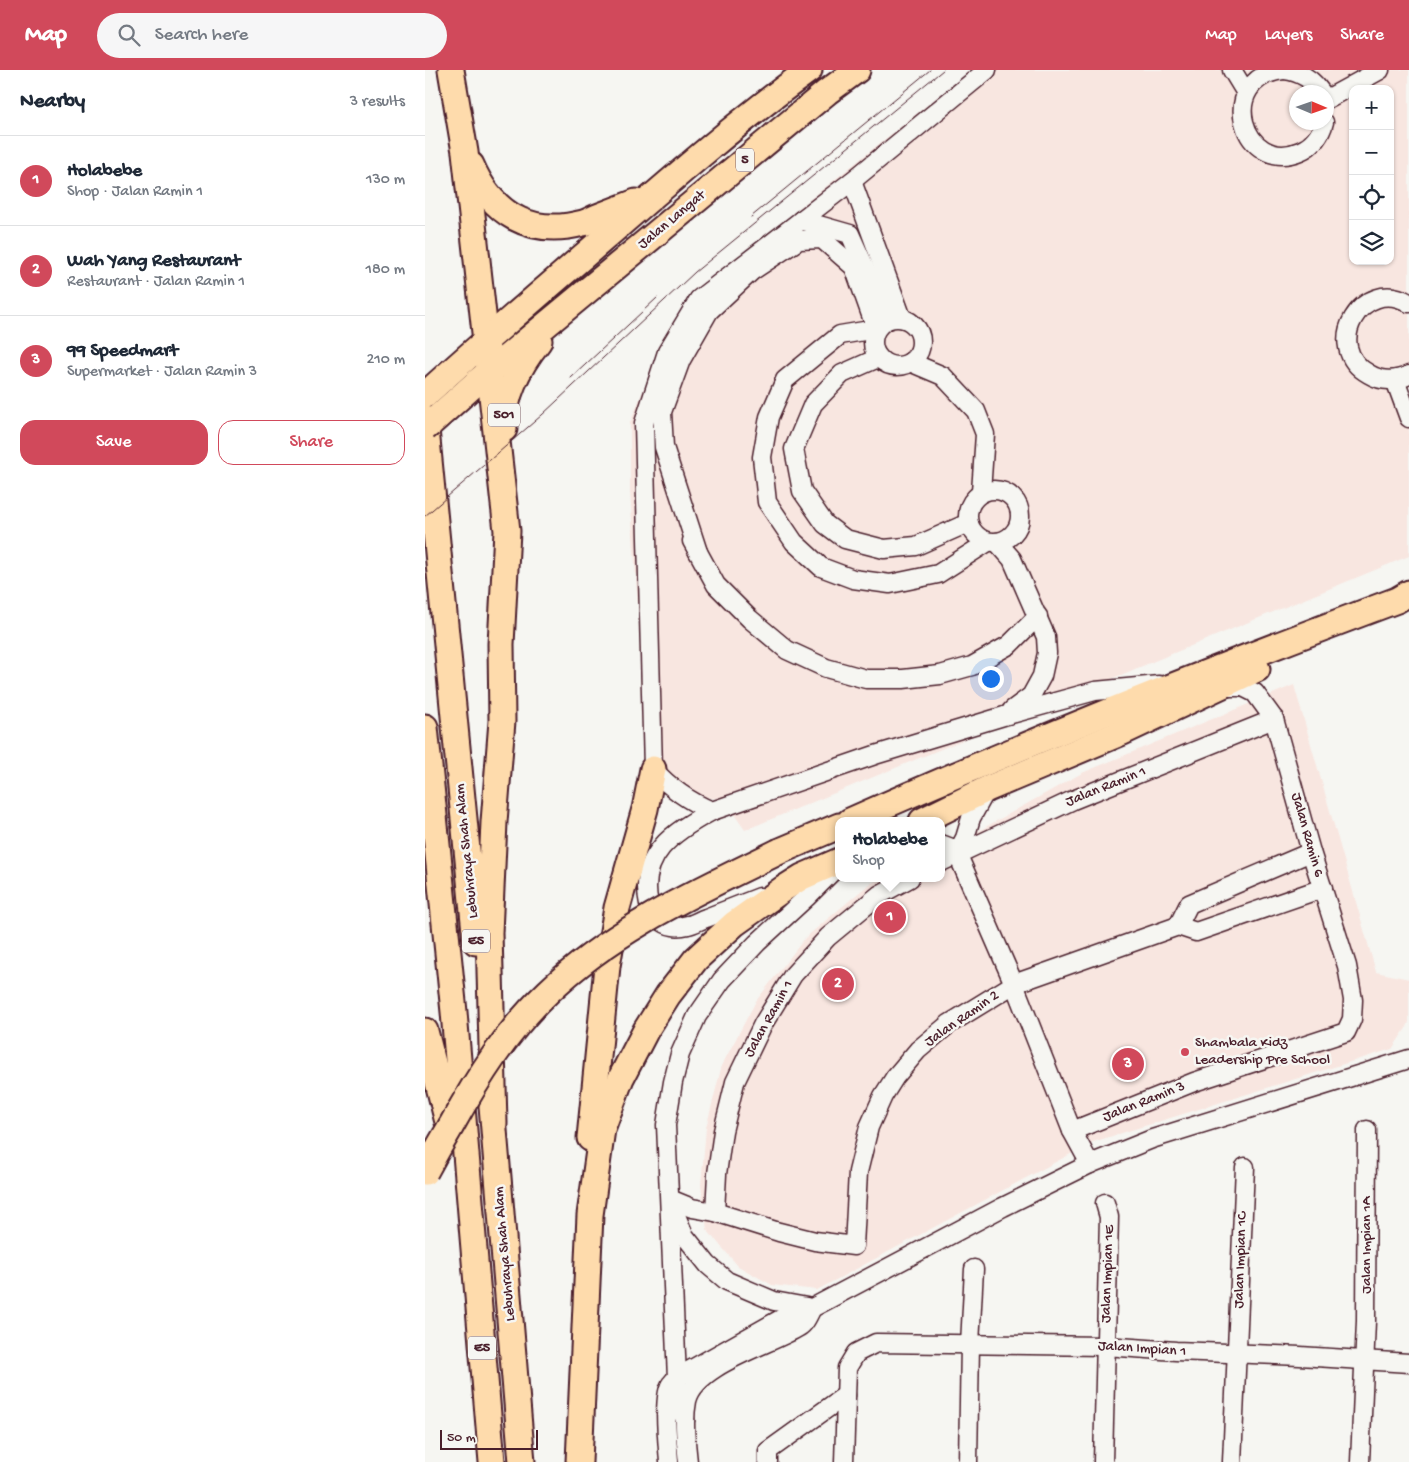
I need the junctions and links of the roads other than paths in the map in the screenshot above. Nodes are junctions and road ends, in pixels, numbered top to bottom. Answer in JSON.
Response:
{"nodes":[{"id":1,"x":451,"y":70,"type":"edge"},
{"id":2,"x":809,"y":70,"type":"edge"},
{"id":3,"x":857,"y":70,"type":"edge"},
{"id":4,"x":987,"y":70,"type":"edge"},
{"id":5,"x":1232,"y":70,"type":"edge"},
{"id":6,"x":1284,"y":70,"type":"edge"},
{"id":7,"x":1380,"y":70,"type":"edge"},
{"id":8,"x":1263,"y":72,"type":"edge"},
{"id":9,"x":1309,"y":73,"type":"edge"},
{"id":10,"x":1315,"y":85,"type":"edge"},
{"id":11,"x":1247,"y":93,"type":"junction"},
{"id":12,"x":1334,"y":95,"type":"edge"},
{"id":13,"x":1321,"y":130,"type":"edge"},
{"id":14,"x":465,"y":152,"type":"junction"},
{"id":15,"x":852,"y":181,"type":"junction"},
{"id":16,"x":655,"y":194,"type":"junction"},
{"id":17,"x":801,"y":220,"type":"junction"},
{"id":18,"x":1409,"y":303,"type":"edge"},
{"id":19,"x":558,"y":315,"type":"junction"},
{"id":20,"x":889,"y":322,"type":"junction"},
{"id":21,"x":476,"y":349,"type":"junction"},
{"id":22,"x":878,"y":358,"type":"junction"},
{"id":23,"x":911,"y":362,"type":"junction"},
{"id":24,"x":483,"y":377,"type":"junction"},
{"id":25,"x":1402,"y":377,"type":"edge"},
{"id":26,"x":425,"y":395,"type":"edge"},
{"id":27,"x":1409,"y":418,"type":"edge"},
{"id":28,"x":425,"y":420,"type":"edge"},
{"id":29,"x":644,"y":423,"type":"junction"},
{"id":30,"x":425,"y":428,"type":"edge"},
{"id":31,"x":981,"y":492,"type":"junction"},
{"id":32,"x":968,"y":523,"type":"junction"},
{"id":33,"x":507,"y":531,"type":"junction"},
{"id":34,"x":992,"y":542,"type":"junction"},
{"id":35,"x":698,"y":552,"type":"junction"},
{"id":36,"x":1409,"y":594,"type":"edge"},
{"id":37,"x":1409,"y":613,"type":"edge"},
{"id":38,"x":1038,"y":616,"type":"junction"},
{"id":39,"x":1177,"y":684,"type":"junction"},
{"id":40,"x":1219,"y":687,"type":"junction"},
{"id":41,"x":1004,"y":716,"type":"junction"},
{"id":42,"x":1274,"y":719,"type":"junction"},
{"id":43,"x":425,"y":727,"type":"edge"},
{"id":44,"x":653,"y":769,"type":"junction"},
{"id":45,"x":987,"y":789,"type":"junction"},
{"id":46,"x":712,"y":812,"type":"junction"},
{"id":47,"x":859,"y":817,"type":"edge"},
{"id":48,"x":930,"y":817,"type":"edge"},
{"id":49,"x":835,"y":828,"type":"edge"},
{"id":50,"x":945,"y":846,"type":"edge"},
{"id":51,"x":1311,"y":852,"type":"junction"},
{"id":52,"x":957,"y":853,"type":"junction"},
{"id":53,"x":945,"y":860,"type":"edge"},
{"id":54,"x":835,"y":862,"type":"edge"},
{"id":55,"x":835,"y":870,"type":"edge"},
{"id":56,"x":903,"y":882,"type":"edge"},
{"id":57,"x":1323,"y":888,"type":"junction"},
{"id":58,"x":783,"y":889,"type":"junction"},
{"id":59,"x":1178,"y":926,"type":"junction"},
{"id":60,"x":1013,"y":984,"type":"junction"},
{"id":61,"x":1352,"y":1019,"type":"joint"},
{"id":62,"x":425,"y":1031,"type":"edge"},
{"id":63,"x":1409,"y":1059,"type":"edge"},
{"id":64,"x":494,"y":1123,"type":"junction"},
{"id":65,"x":1367,"y":1130,"type":"dead end"},
{"id":66,"x":1072,"y":1131,"type":"junction"},
{"id":67,"x":1090,"y":1164,"type":"junction"},
{"id":68,"x":1245,"y":1167,"type":"dead end"},
{"id":69,"x":425,"y":1172,"type":"edge"},
{"id":70,"x":670,"y":1200,"type":"junction"},
{"id":71,"x":1105,"y":1203,"type":"dead end"},
{"id":72,"x":715,"y":1212,"type":"junction"},
{"id":73,"x":590,"y":1215,"type":"junction"},
{"id":74,"x":473,"y":1234,"type":"junction"},
{"id":75,"x":974,"y":1269,"type":"dead end"},
{"id":76,"x":812,"y":1308,"type":"junction"},
{"id":77,"x":971,"y":1344,"type":"junction"},
{"id":78,"x":1105,"y":1346,"type":"junction"},
{"id":79,"x":1237,"y":1354,"type":"junction"},
{"id":80,"x":1365,"y":1359,"type":"junction"},
{"id":81,"x":1409,"y":1363,"type":"edge"},
{"id":82,"x":677,"y":1378,"type":"junction"},
{"id":83,"x":847,"y":1395,"type":"junction"},
{"id":84,"x":685,"y":1420,"type":"junction"},
{"id":85,"x":492,"y":1462,"type":"edge"},
{"id":86,"x":522,"y":1462,"type":"edge"},
{"id":87,"x":579,"y":1462,"type":"edge"},
{"id":88,"x":669,"y":1462,"type":"edge"},
{"id":89,"x":688,"y":1462,"type":"edge"},
{"id":90,"x":768,"y":1462,"type":"edge"},
{"id":91,"x":844,"y":1462,"type":"edge"},
{"id":92,"x":968,"y":1462,"type":"edge"},
{"id":93,"x":1103,"y":1462,"type":"edge"},
{"id":94,"x":1231,"y":1462,"type":"edge"},
{"id":95,"x":1360,"y":1462,"type":"edge"}],
"edges":[{"from":1,"to":14,"type":"highway"},
{"from":2,"to":16,"type":"highway","name":"Jalan Langat","number":"5"},
{"from":3,"to":19,"type":"highway","name":"Jalan Langat","number":"5"},
{"from":4,"to":15,"type":"street"},
{"from":5,"to":11,"type":"street"},
{"from":6,"to":8,"type":"street"},
{"from":6,"to":9,"type":"street"},
{"from":7,"to":12,"type":"street"},
{"from":8,"to":11,"type":"street"},
{"from":9,"to":10,"type":"street"},
{"from":11,"to":13,"type":"street"},
{"from":14,"to":16,"type":"highway"},
{"from":14,"to":21,"type":"highway"},
{"from":15,"to":17,"type":"street"},
{"from":15,"to":20,"type":"street"},
{"from":16,"to":21,"type":"highway","name":"Jalan Langat","number":"5"},
{"from":17,"to":20,"type":"street"},
{"from":17,"to":29,"type":"street"},
{"from":18,"to":25,"type":"street"},
{"from":19,"to":24,"type":"highway","name":"Jalan Langat","number":"5"},
{"from":19,"to":33,"type":"highway","number":"501"},
{"from":20,"to":22,"type":"street"},
{"from":20,"to":23,"type":"street"},
{"from":20,"to":34,"type":"street"},
{"from":20,"to":35,"type":"street"},
{"from":21,"to":24,"type":"highway"},
{"from":21,"to":26,"type":"highway","number":"5"},
{"from":22,"to":23,"type":"street"},
{"from":22,"to":32,"type":"street"},
{"from":23,"to":31,"type":"street"},
{"from":24,"to":30,"type":"highway","number":"5"},
{"from":24,"to":33,"type":"highway"},
{"from":25,"to":27,"type":"street"},
{"from":28,"to":64,"type":"highway","name":"Lebuhraya Shah Alam","number":"E5"},
{"from":29,"to":35,"type":"street"},
{"from":29,"to":44,"type":"street"},
{"from":31,"to":32,"type":"street"},
{"from":31,"to":34,"type":"street"},
{"from":32,"to":34,"type":"street"},
{"from":33,"to":64,"type":"highway"},
{"from":34,"to":38,"type":"street"},
{"from":35,"to":38,"type":"street"},
{"from":36,"to":39,"type":"highway"},
{"from":37,"to":40,"type":"highway"},
{"from":38,"to":41,"type":"street"},
{"from":39,"to":41,"type":"street"},
{"from":39,"to":47,"type":"highway"},
{"from":40,"to":42,"type":"street","name":"Jalan Ramin 6"},
{"from":40,"to":45,"type":"highway"},
{"from":41,"to":46,"type":"street"},
{"from":42,"to":51,"type":"street","name":"Jalan Ramin 6"},
{"from":42,"to":52,"type":"street","name":"Jalan Ramin 1"},
{"from":43,"to":74,"type":"highway","name":"Lebuhraya Shah Alam","number":"E5"},
{"from":44,"to":46,"type":"street"},
{"from":44,"to":73,"type":"highway"},
{"from":45,"to":48,"type":"highway"},
{"from":45,"to":52,"type":"street"},
{"from":46,"to":58,"type":"street"},
{"from":49,"to":69,"type":"highway","bridge":true},
{"from":50,"to":52,"type":"street"},
{"from":51,"to":57,"type":"street","name":"Jalan Ramin 6"},
{"from":51,"to":59,"type":"street"},
{"from":52,"to":53,"type":"street","name":"Jalan Ramin 1"},
{"from":52,"to":60,"type":"street"},
{"from":54,"to":58,"type":"highway"},
{"from":55,"to":70,"type":"street"},
{"from":56,"to":72,"type":"street","name":"Jalan Ramin 1"},
{"from":57,"to":59,"type":"street","name":"Jalan Ramin 2"},
{"from":57,"to":61,"type":"street","name":"Jalan Ramin 6"},
{"from":58,"to":73,"type":"highway"},
{"from":59,"to":60,"type":"street","name":"Jalan Ramin 2"},
{"from":60,"to":66,"type":"street"},
{"from":60,"to":72,"type":"street","name":"Jalan Ramin 2"},
{"from":61,"to":66,"type":"street","name":"Jalan Ramin 3"},
{"from":62,"to":74,"type":"highway"},
{"from":63,"to":67,"type":"street"},
{"from":64,"to":86,"type":"highway","name":"Lebuhraya Shah Alam","number":"E5"},
{"from":65,"to":80,"type":"street","name":"Jalan Impian 1A"},
{"from":66,"to":67,"type":"street"},
{"from":67,"to":76,"type":"street"},
{"from":68,"to":79,"type":"street","name":"Jalan Impian 1C"},
{"from":70,"to":72,"type":"street"},
{"from":70,"to":76,"type":"street"},
{"from":70,"to":82,"type":"street"},
{"from":71,"to":78,"type":"street","name":"Jalan Impian 1E"},
{"from":73,"to":87,"type":"highway"},
{"from":74,"to":85,"type":"highway","name":"Lebuhraya Shah Alam","number":"E5"},
{"from":75,"to":77,"type":"street"},
{"from":76,"to":82,"type":"street"},
{"from":76,"to":84,"type":"street"},
{"from":77,"to":78,"type":"street","name":"Jalan Impian 1"},
{"from":77,"to":83,"type":"street","name":"Jalan Impian 1"},
{"from":77,"to":92,"type":"street"},
{"from":78,"to":79,"type":"street","name":"Jalan Impian 1"},
{"from":78,"to":93,"type":"street","name":"Jalan Impian 1E"},
{"from":79,"to":80,"type":"street","name":"Jalan Impian 1"},
{"from":79,"to":94,"type":"street","name":"Jalan Impian 1C"},
{"from":80,"to":81,"type":"street","name":"Jalan Impian 1"},
{"from":80,"to":95,"type":"street","name":"Jalan Impian 1A"},
{"from":82,"to":84,"type":"street"},
{"from":82,"to":88,"type":"street"},
{"from":83,"to":90,"type":"street"},
{"from":83,"to":91,"type":"street"},
{"from":84,"to":89,"type":"street"}]}
